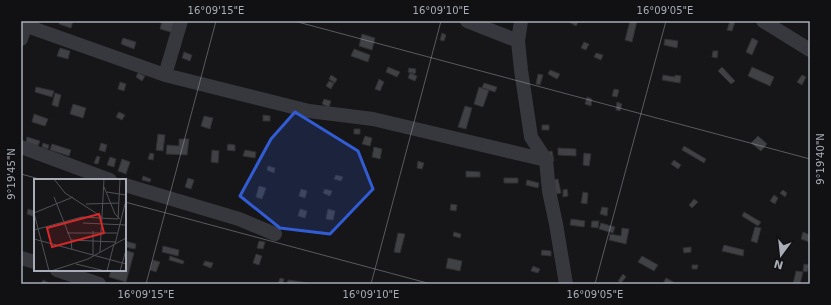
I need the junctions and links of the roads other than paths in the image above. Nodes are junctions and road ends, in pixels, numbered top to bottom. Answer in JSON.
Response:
{"nodes":[{"id":1,"x":181,"y":21,"type":"edge"},
{"id":2,"x":467,"y":21,"type":"edge"},
{"id":3,"x":521,"y":21,"type":"edge"},
{"id":4,"x":763,"y":21,"type":"edge"},
{"id":5,"x":24,"y":28,"type":"edge"},
{"id":6,"x":518,"y":41,"type":"junction"},
{"id":7,"x":810,"y":50,"type":"edge"},
{"id":8,"x":165,"y":76,"type":"junction"},
{"id":9,"x":21,"y":147,"type":"edge"},
{"id":10,"x":546,"y":160,"type":"junction"},
{"id":11,"x":107,"y":179,"type":"edge"},
{"id":12,"x":126,"y":185,"type":"edge"},
{"id":13,"x":274,"y":234,"type":"dead end"},
{"id":14,"x":21,"y":258,"type":"edge"},
{"id":15,"x":34,"y":262,"type":"edge"},
{"id":16,"x":60,"y":271,"type":"edge"},
{"id":17,"x":99,"y":284,"type":"edge"},
{"id":18,"x":566,"y":284,"type":"edge"}],
"edges":[{"from":1,"to":8,"type":"street"},
{"from":2,"to":6,"type":"street"},
{"from":3,"to":6,"type":"street"},
{"from":4,"to":7,"type":"street"},
{"from":5,"to":8,"type":"street"},
{"from":6,"to":10,"type":"street"},
{"from":8,"to":10,"type":"street"},
{"from":9,"to":11,"type":"street"},
{"from":10,"to":18,"type":"street"},
{"from":12,"to":13,"type":"street"},
{"from":14,"to":15,"type":"street"},
{"from":16,"to":17,"type":"street"}]}
